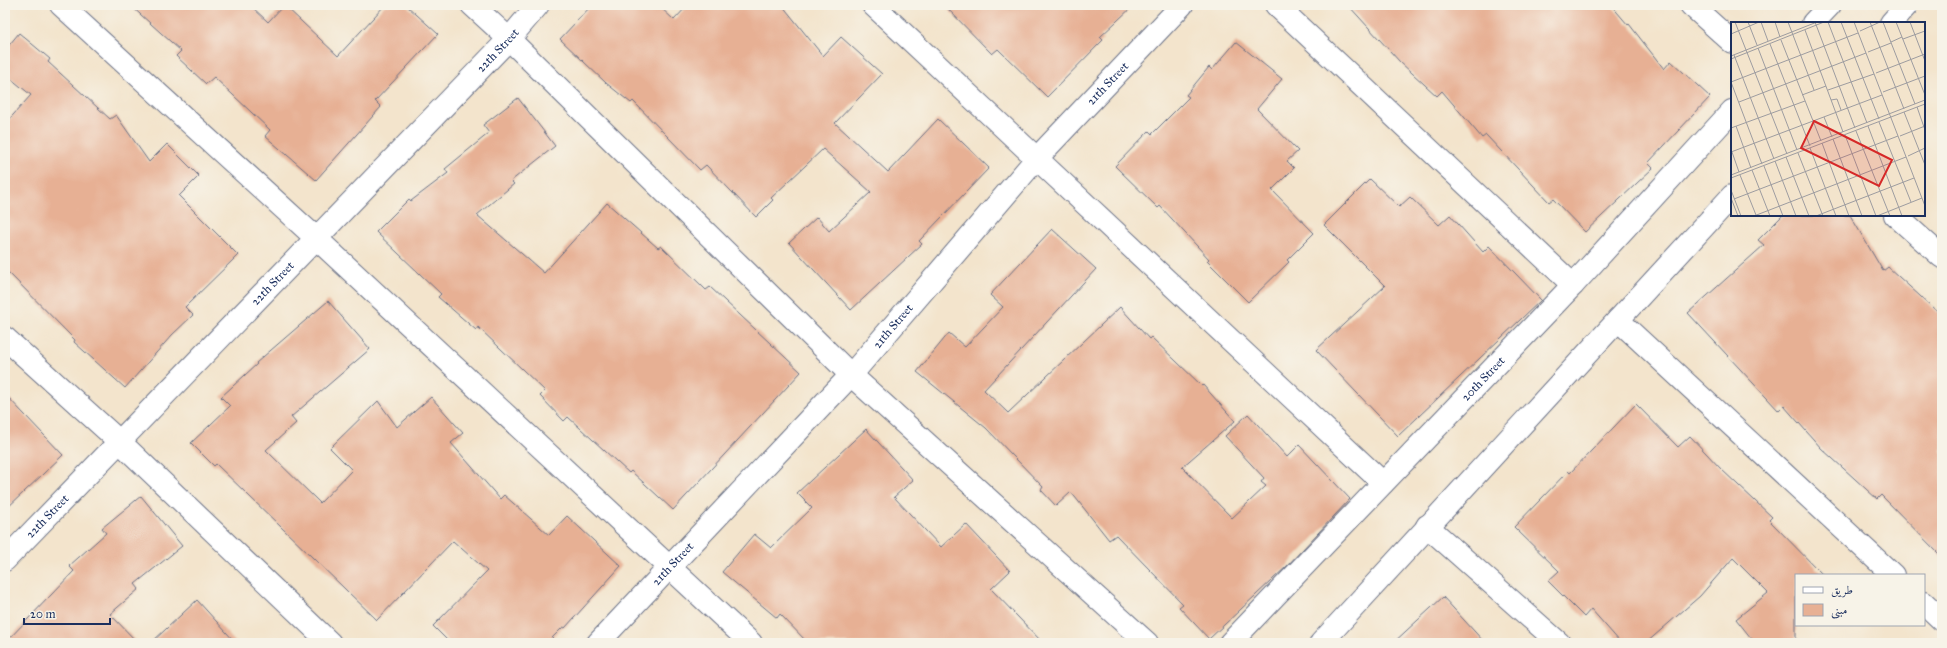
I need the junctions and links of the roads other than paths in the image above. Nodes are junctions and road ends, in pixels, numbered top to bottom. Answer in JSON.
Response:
{"nodes":[{"id":1,"x":61,"y":5,"type":"edge"},
{"id":2,"x":472,"y":5,"type":"edge"},
{"id":3,"x":538,"y":5,"type":"edge"},
{"id":4,"x":873,"y":5,"type":"edge"},
{"id":5,"x":1182,"y":5,"type":"edge"},
{"id":6,"x":1276,"y":5,"type":"edge"},
{"id":7,"x":1691,"y":5,"type":"edge"},
{"id":8,"x":1830,"y":5,"type":"edge"},
{"id":9,"x":1907,"y":5,"type":"edge"},
{"id":10,"x":1814,"y":22,"type":"edge"},
{"id":11,"x":1892,"y":22,"type":"edge"},
{"id":12,"x":509,"y":39,"type":"junction"},
{"id":13,"x":1731,"y":41,"type":"edge"},
{"id":14,"x":1731,"y":112,"type":"edge"},
{"id":15,"x":1037,"y":158,"type":"junction"},
{"id":16,"x":1731,"y":197,"type":"edge"},
{"id":17,"x":1896,"y":216,"type":"edge"},
{"id":18,"x":317,"y":239,"type":"junction"},
{"id":19,"x":1942,"y":257,"type":"edge"},
{"id":20,"x":1573,"y":285,"type":"junction"},
{"id":21,"x":1618,"y":320,"type":"junction"},
{"id":22,"x":5,"y":338,"type":"edge"},
{"id":23,"x":851,"y":374,"type":"junction"},
{"id":24,"x":120,"y":442,"type":"junction"},
{"id":25,"x":1383,"y":483,"type":"junction"},
{"id":26,"x":1427,"y":526,"type":"junction"},
{"id":27,"x":5,"y":560,"type":"edge"},
{"id":28,"x":669,"y":568,"type":"junction"},
{"id":29,"x":1892,"y":574,"type":"edge"},
{"id":30,"x":1925,"y":604,"type":"edge"},
{"id":31,"x":1942,"y":620,"type":"edge"},
{"id":32,"x":330,"y":643,"type":"edge"},
{"id":33,"x":598,"y":643,"type":"edge"},
{"id":34,"x":751,"y":643,"type":"edge"},
{"id":35,"x":1147,"y":643,"type":"edge"},
{"id":36,"x":1230,"y":643,"type":"edge"},
{"id":37,"x":1321,"y":643,"type":"edge"},
{"id":38,"x":1559,"y":643,"type":"edge"}],
"edges":[{"from":1,"to":18,"type":"street"},
{"from":2,"to":12,"type":"street"},
{"from":3,"to":12,"type":"street","name":"22th Street"},
{"from":4,"to":15,"type":"street"},
{"from":5,"to":15,"type":"street","name":"21th Street"},
{"from":6,"to":20,"type":"street"},
{"from":7,"to":13,"type":"street"},
{"from":8,"to":10,"type":"street"},
{"from":9,"to":11,"type":"street"},
{"from":12,"to":18,"type":"street","name":"22th Street"},
{"from":12,"to":23,"type":"street"},
{"from":14,"to":20,"type":"street","name":"20th Street"},
{"from":15,"to":23,"type":"street","name":"21th Street"},
{"from":15,"to":25,"type":"street"},
{"from":16,"to":21,"type":"street"},
{"from":17,"to":19,"type":"street"},
{"from":18,"to":24,"type":"street","name":"22th Street"},
{"from":18,"to":28,"type":"street"},
{"from":20,"to":25,"type":"street","name":"20th Street"},
{"from":21,"to":26,"type":"street"},
{"from":21,"to":29,"type":"street"},
{"from":22,"to":24,"type":"street"},
{"from":23,"to":28,"type":"street","name":"21th Street"},
{"from":23,"to":35,"type":"street"},
{"from":24,"to":27,"type":"street","name":"22th Street"},
{"from":24,"to":32,"type":"street"},
{"from":25,"to":36,"type":"street","name":"20th Street"},
{"from":26,"to":37,"type":"street"},
{"from":26,"to":38,"type":"street"},
{"from":28,"to":33,"type":"street","name":"21th Street"},
{"from":28,"to":34,"type":"street"},
{"from":30,"to":31,"type":"street"}]}
